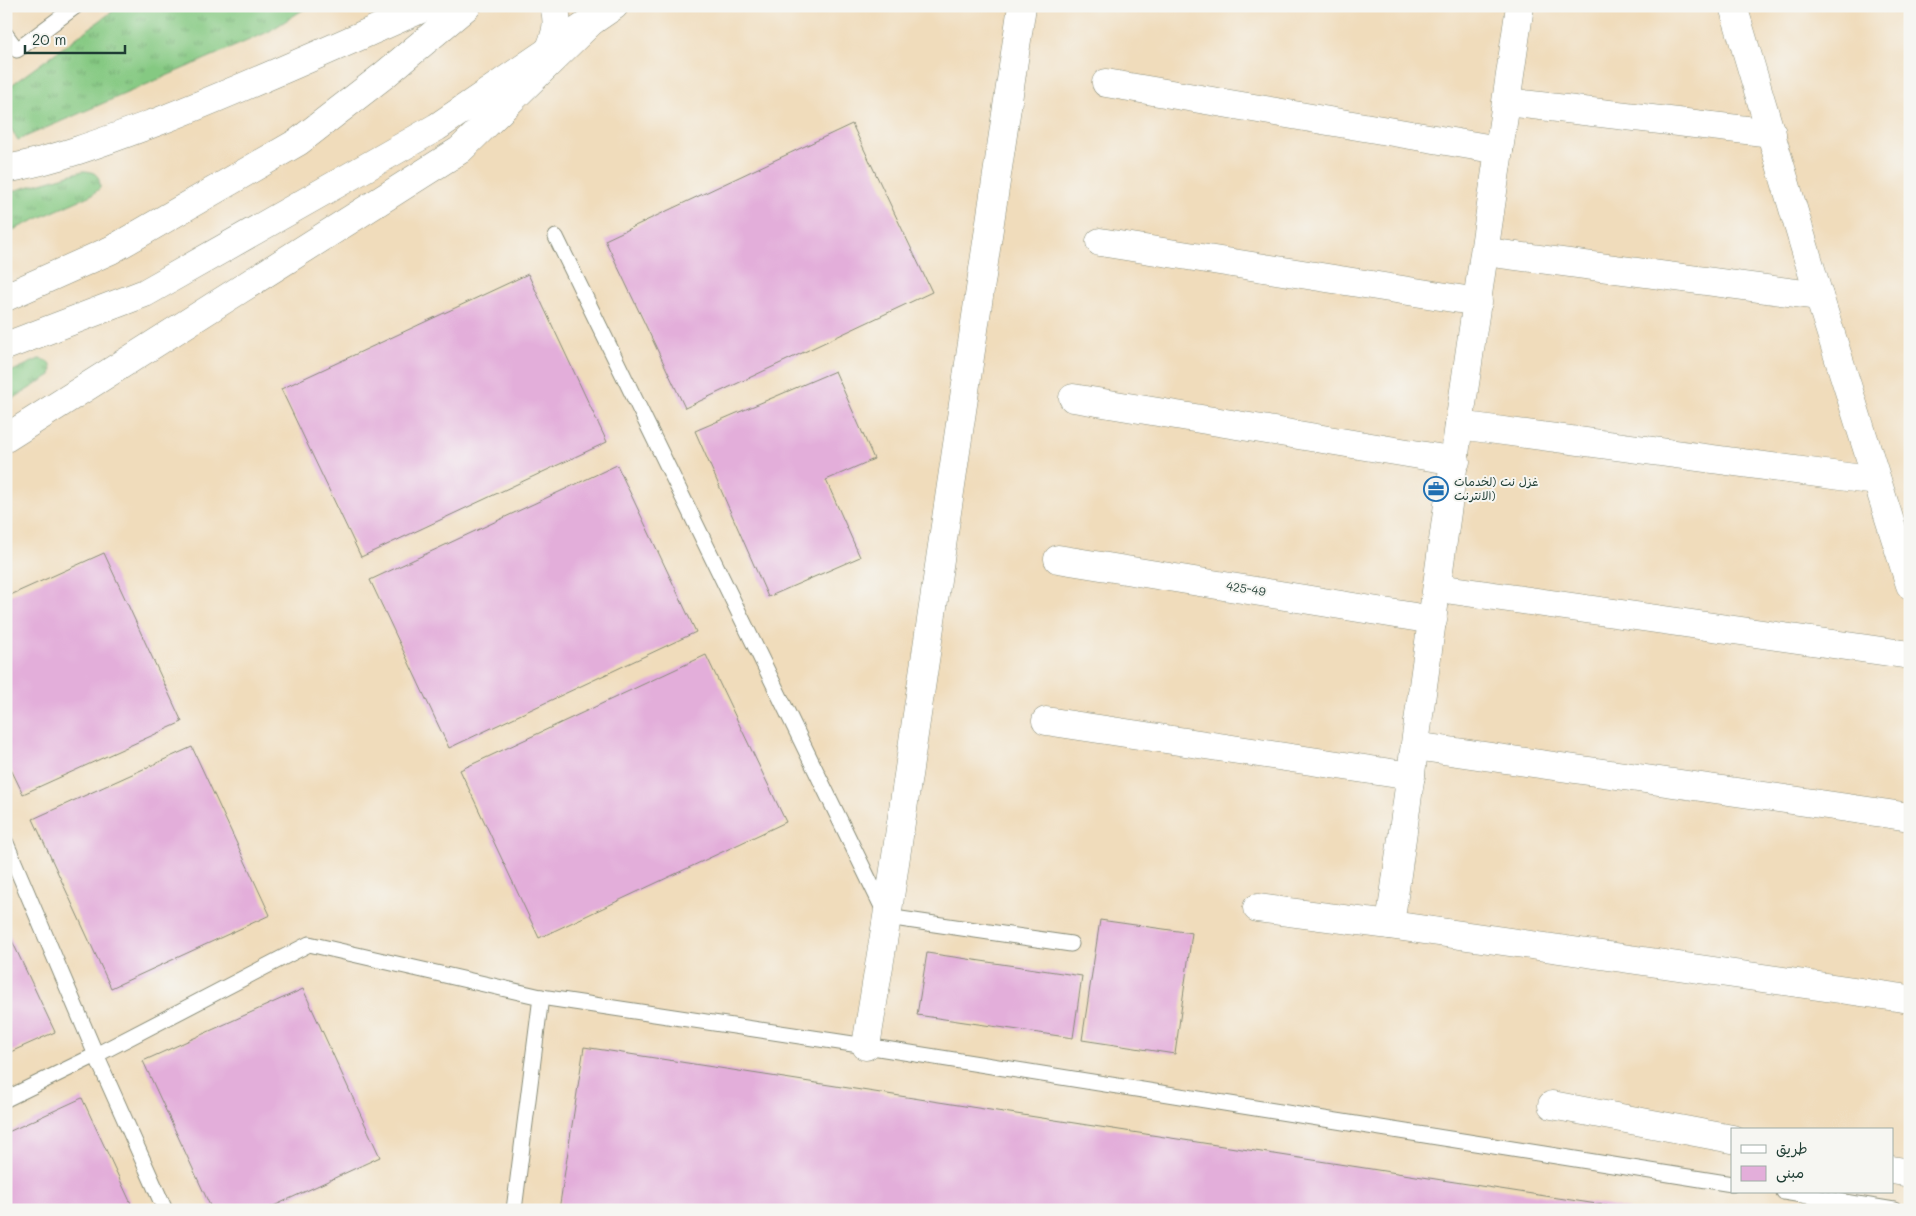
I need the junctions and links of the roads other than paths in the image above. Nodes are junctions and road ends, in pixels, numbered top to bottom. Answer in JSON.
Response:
{"nodes":[{"id":1,"x":76,"y":6,"type":"edge"},
{"id":2,"x":428,"y":6,"type":"edge"},
{"id":3,"x":467,"y":6,"type":"edge"},
{"id":4,"x":554,"y":6,"type":"edge"},
{"id":5,"x":1022,"y":6,"type":"edge"},
{"id":6,"x":1520,"y":6,"type":"edge"},
{"id":7,"x":1733,"y":6,"type":"edge"},
{"id":8,"x":603,"y":13,"type":"edge"},
{"id":9,"x":6,"y":35,"type":"edge"},
{"id":10,"x":550,"y":48,"type":"junction"},
{"id":11,"x":1106,"y":83,"type":"dead end"},
{"id":12,"x":1507,"y":102,"type":"junction"},
{"id":13,"x":1772,"y":133,"type":"junction"},
{"id":14,"x":1500,"y":150,"type":"junction"},
{"id":15,"x":6,"y":169,"type":"edge"},
{"id":16,"x":556,"y":237,"type":"dead end"},
{"id":17,"x":1100,"y":242,"type":"dead end"},
{"id":18,"x":1486,"y":252,"type":"junction"},
{"id":19,"x":1819,"y":296,"type":"junction"},
{"id":20,"x":6,"y":297,"type":"edge"},
{"id":21,"x":1478,"y":302,"type":"junction"},
{"id":22,"x":6,"y":346,"type":"edge"},
{"id":23,"x":1073,"y":398,"type":"dead end"},
{"id":24,"x":1459,"y":425,"type":"junction"},
{"id":25,"x":6,"y":438,"type":"edge"},
{"id":26,"x":1456,"y":461,"type":"junction"},
{"id":27,"x":1877,"y":481,"type":"junction"},
{"id":28,"x":1058,"y":559,"type":"dead end"},
{"id":29,"x":1910,"y":585,"type":"edge"},
{"id":30,"x":1438,"y":588,"type":"junction"},
{"id":31,"x":1433,"y":620,"type":"junction"},
{"id":32,"x":1910,"y":655,"type":"edge"},
{"id":33,"x":1046,"y":721,"type":"dead end"},
{"id":34,"x":1414,"y":746,"type":"junction"},
{"id":35,"x":1411,"y":776,"type":"junction"},
{"id":36,"x":1910,"y":817,"type":"edge"},
{"id":37,"x":6,"y":843,"type":"edge"},
{"id":38,"x":1256,"y":908,"type":"dead end"},
{"id":39,"x":887,"y":917,"type":"junction"},
{"id":40,"x":1390,"y":925,"type":"junction"},
{"id":41,"x":1071,"y":944,"type":"dead end"},
{"id":42,"x":541,"y":997,"type":"junction"},
{"id":43,"x":1910,"y":999,"type":"edge"},
{"id":44,"x":866,"y":1046,"type":"junction"},
{"id":45,"x":96,"y":1055,"type":"junction"},
{"id":46,"x":6,"y":1099,"type":"edge"},
{"id":47,"x":1552,"y":1105,"type":"dead end"},
{"id":48,"x":1731,"y":1139,"type":"edge"},
{"id":49,"x":1894,"y":1170,"type":"edge"},
{"id":50,"x":1910,"y":1173,"type":"edge"},
{"id":51,"x":1731,"y":1184,"type":"edge"},
{"id":52,"x":1796,"y":1194,"type":"edge"},
{"id":53,"x":165,"y":1210,"type":"edge"},
{"id":54,"x":514,"y":1210,"type":"edge"},
{"id":55,"x":1894,"y":1210,"type":"edge"}],
"edges":[{"from":1,"to":9,"type":"lane"},
{"from":2,"to":15,"type":"main road"},
{"from":3,"to":20,"type":"main road"},
{"from":4,"to":10,"type":"main road"},
{"from":5,"to":39,"type":"main road"},
{"from":6,"to":12,"type":"main road"},
{"from":7,"to":13,"type":"main road"},
{"from":8,"to":10,"type":"main road"},
{"from":8,"to":25,"type":"main road"},
{"from":10,"to":22,"type":"main road"},
{"from":11,"to":14,"type":"main road"},
{"from":12,"to":13,"type":"main road"},
{"from":12,"to":14,"type":"main road"},
{"from":13,"to":19,"type":"main road"},
{"from":14,"to":18,"type":"main road"},
{"from":16,"to":39,"type":"lane"},
{"from":17,"to":21,"type":"main road"},
{"from":18,"to":19,"type":"main road"},
{"from":18,"to":21,"type":"main road"},
{"from":19,"to":27,"type":"main road"},
{"from":21,"to":24,"type":"main road"},
{"from":23,"to":26,"type":"main road"},
{"from":24,"to":26,"type":"main road"},
{"from":24,"to":27,"type":"main road"},
{"from":26,"to":30,"type":"main road"},
{"from":27,"to":29,"type":"main road"},
{"from":28,"to":31,"type":"main road","name":"425-49"},
{"from":30,"to":31,"type":"main road"},
{"from":30,"to":32,"type":"main road"},
{"from":31,"to":34,"type":"main road"},
{"from":33,"to":35,"type":"main road"},
{"from":34,"to":35,"type":"main road"},
{"from":34,"to":36,"type":"main road"},
{"from":35,"to":40,"type":"main road"},
{"from":37,"to":45,"type":"lane"},
{"from":38,"to":40,"type":"main road"},
{"from":39,"to":41,"type":"lane"},
{"from":39,"to":44,"type":"main road"},
{"from":40,"to":43,"type":"main road"},
{"from":42,"to":44,"type":"lane"},
{"from":42,"to":45,"type":"lane"},
{"from":42,"to":54,"type":"lane"},
{"from":44,"to":51,"type":"lane"},
{"from":45,"to":46,"type":"lane"},
{"from":45,"to":53,"type":"lane"},
{"from":47,"to":48,"type":"main road"},
{"from":49,"to":50,"type":"main road"},
{"from":52,"to":55,"type":"lane"}]}
